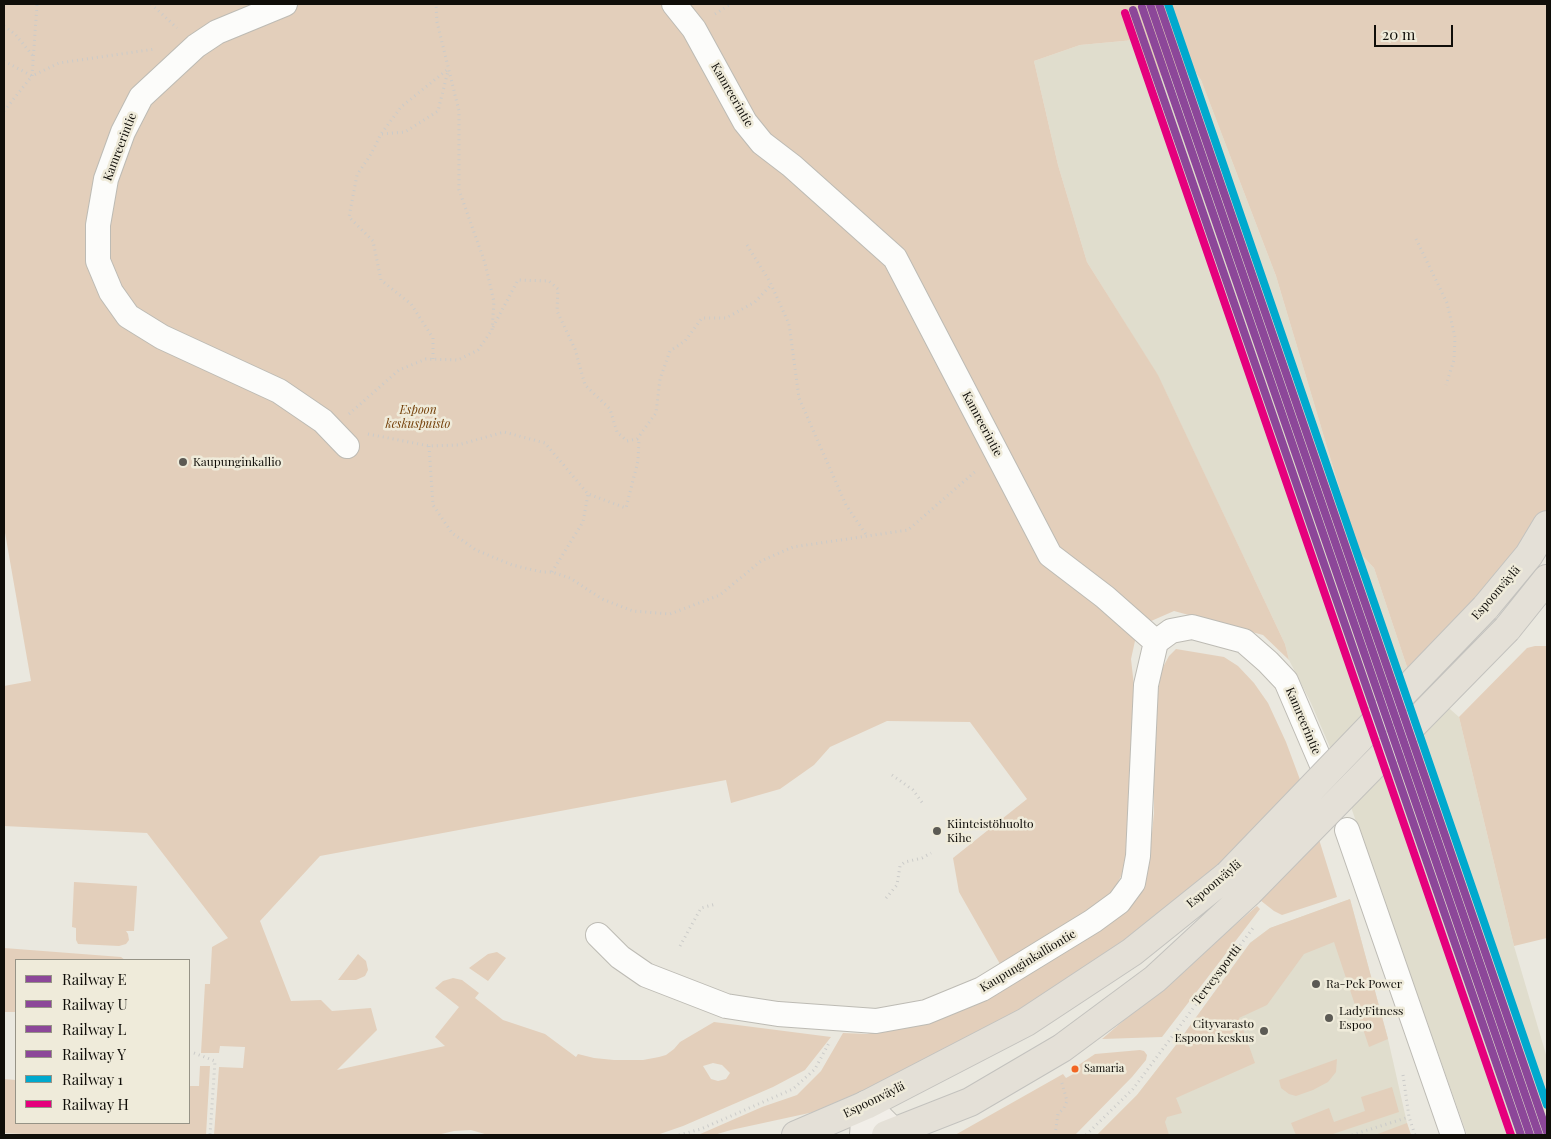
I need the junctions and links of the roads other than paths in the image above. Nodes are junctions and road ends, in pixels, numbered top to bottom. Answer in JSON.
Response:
{"nodes":[{"id":1,"x":285,"y":4,"type":"edge"},
{"id":2,"x":674,"y":4,"type":"edge"},
{"id":3,"x":339,"y":437,"type":"road end"},
{"id":4,"x":1547,"y":525,"type":"edge"},
{"id":5,"x":1538,"y":555,"type":"edge"},
{"id":6,"x":1546,"y":583,"type":"edge"},
{"id":7,"x":1156,"y":642,"type":"junction"},
{"id":8,"x":1322,"y":765,"type":"dead end"},
{"id":9,"x":1347,"y":830,"type":"dead end"},
{"id":10,"x":598,"y":935,"type":"dead end"},
{"id":11,"x":866,"y":1105,"type":"junction"},
{"id":12,"x":892,"y":1134,"type":"edge"},
{"id":13,"x":796,"y":1135,"type":"edge"},
{"id":14,"x":864,"y":1135,"type":"edge"},
{"id":15,"x":1453,"y":1135,"type":"edge"}],
"edges":[{"from":1,"to":3,"type":"street","name":"Kamreerintie"},
{"from":2,"to":7,"type":"street","name":"Kamreerintie"},
{"from":4,"to":5,"type":"main road","name":"Espoonväylä"},
{"from":5,"to":6,"type":"street"},
{"from":5,"to":11,"type":"main road","name":"Espoonväylä","bridge":true},
{"from":6,"to":12,"type":"main road","bridge":true},
{"from":7,"to":8,"type":"street","name":"Kamreerintie"},
{"from":7,"to":10,"type":"street","name":"Kaupunginkalliontie"},
{"from":9,"to":15,"type":"street"},
{"from":11,"to":12,"type":"street"},
{"from":11,"to":13,"type":"main road","name":"Espoonväylä"},
{"from":11,"to":14,"type":"street"}]}
